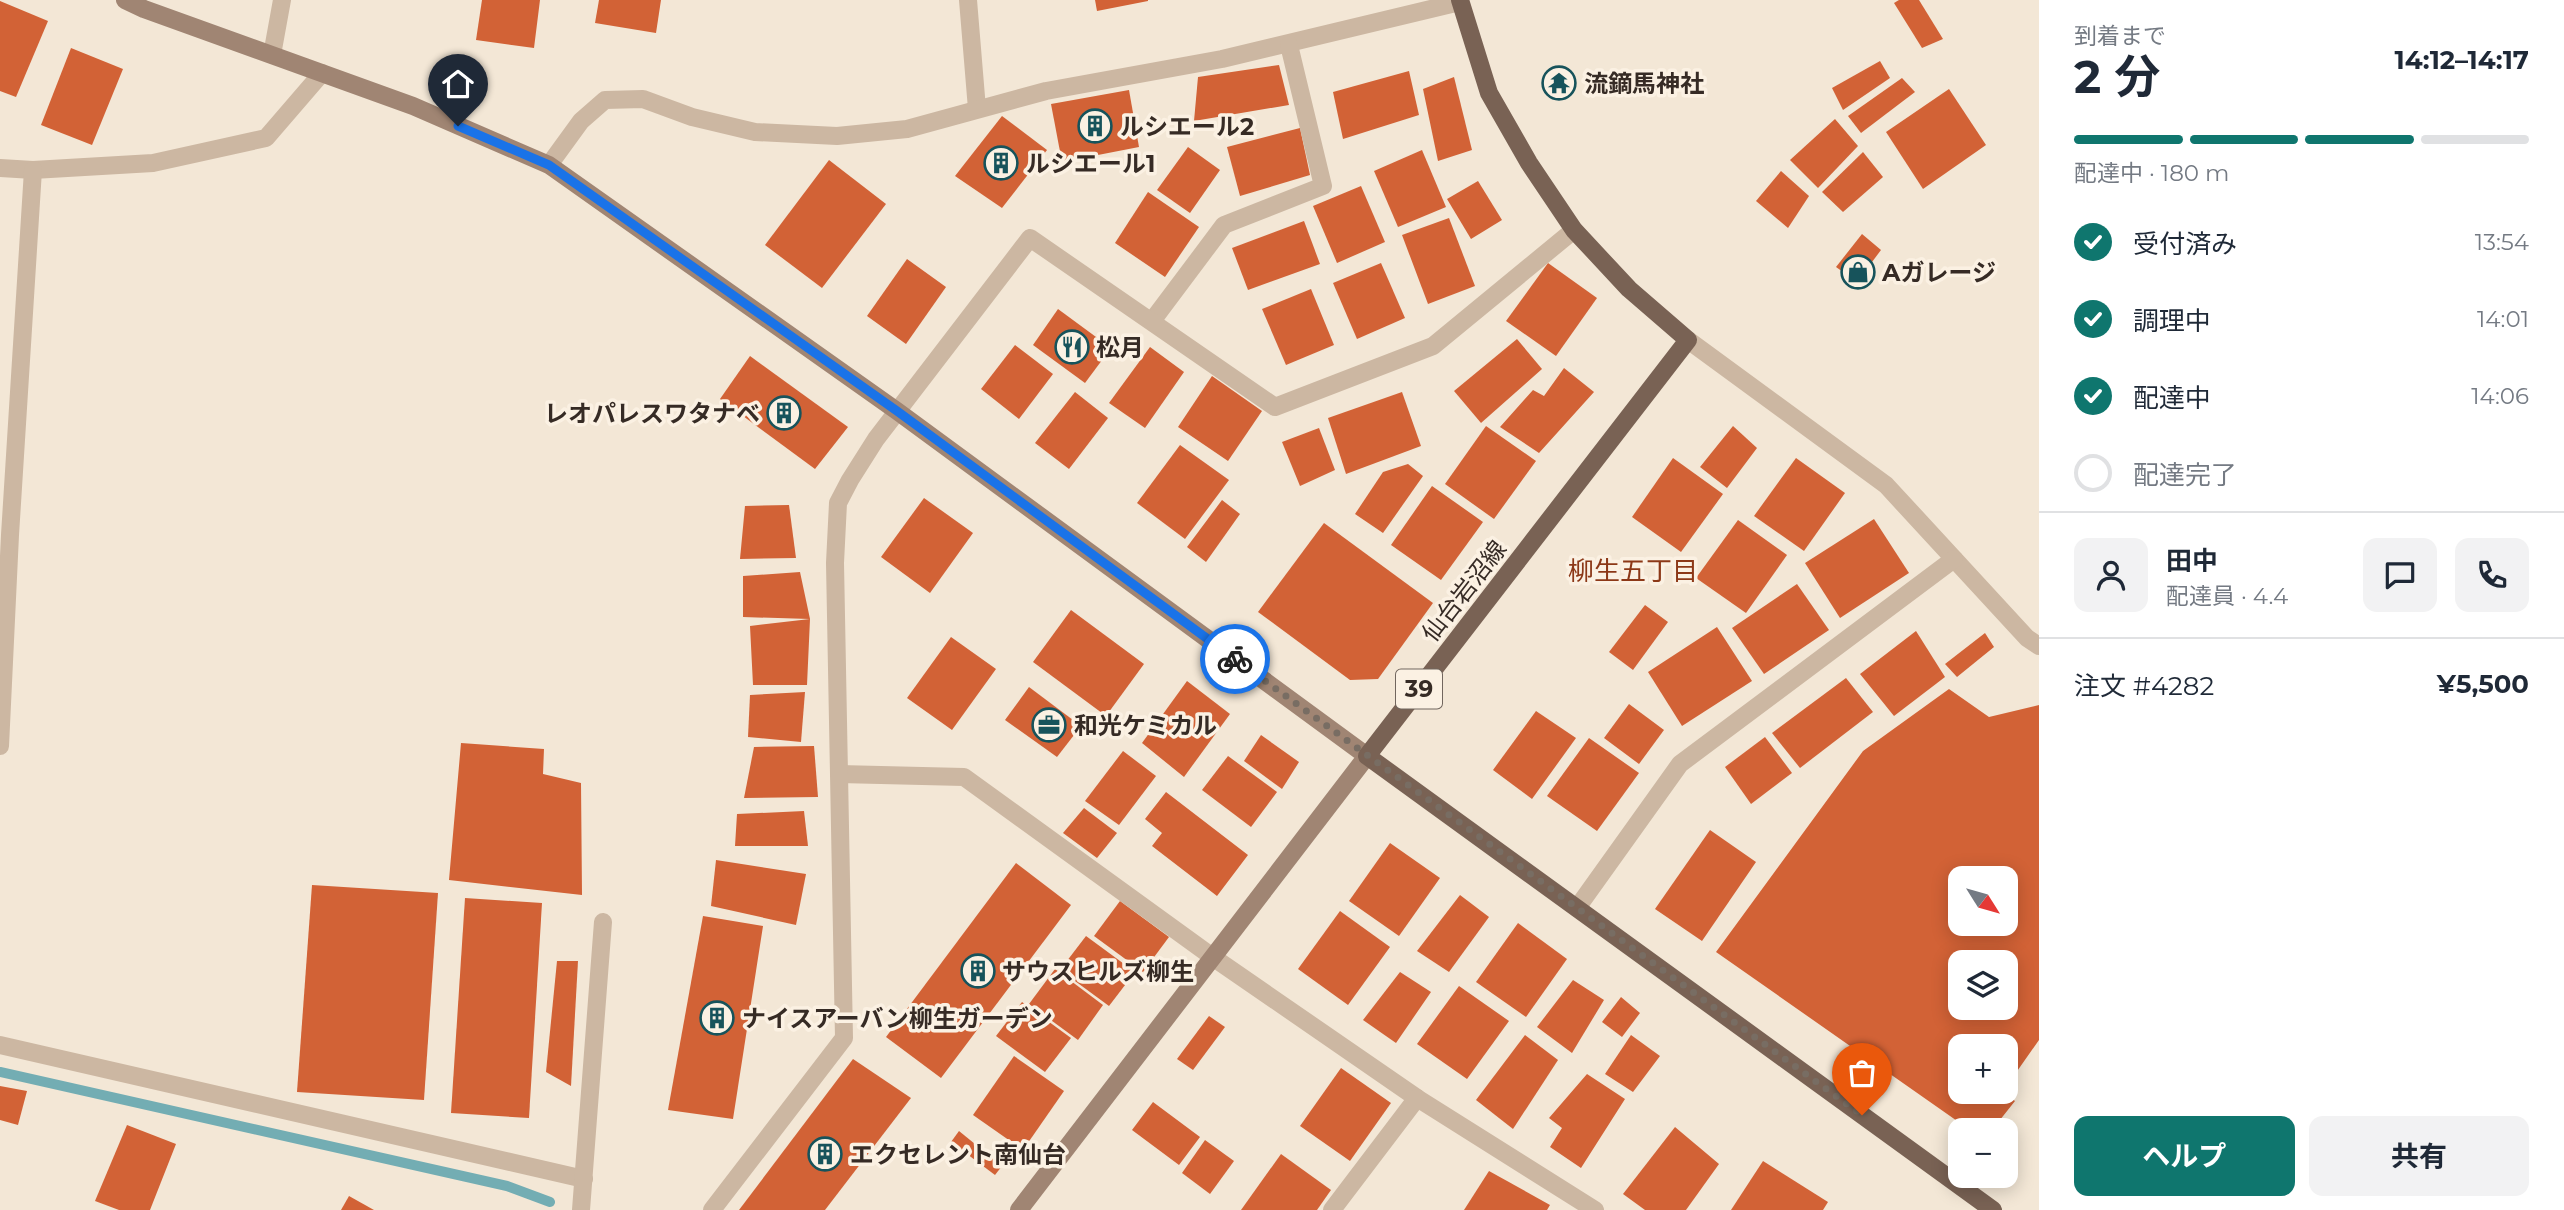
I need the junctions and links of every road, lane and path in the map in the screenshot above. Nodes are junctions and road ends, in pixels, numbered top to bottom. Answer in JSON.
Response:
{"nodes":[{"id":1,"x":125,"y":0,"type":"edge"},
{"id":2,"x":282,"y":0,"type":"edge"},
{"id":3,"x":968,"y":0,"type":"edge"},
{"id":4,"x":1460,"y":1,"type":"edge"},
{"id":5,"x":1289,"y":45,"type":"junction"},
{"id":6,"x":272,"y":55,"type":"junction"},
{"id":7,"x":323,"y":74,"type":"junction"},
{"id":8,"x":977,"y":109,"type":"junction"},
{"id":9,"x":549,"y":165,"type":"junction"},
{"id":10,"x":0,"y":168,"type":"edge"},
{"id":11,"x":33,"y":170,"type":"junction"},
{"id":12,"x":1574,"y":230,"type":"junction"},
{"id":13,"x":1152,"y":321,"type":"junction"},
{"id":14,"x":1688,"y":340,"type":"junction"},
{"id":15,"x":897,"y":411,"type":"junction"},
{"id":16,"x":1954,"y":559,"type":"junction"},
{"id":17,"x":2039,"y":646,"type":"edge"},
{"id":18,"x":0,"y":746,"type":"edge"},
{"id":19,"x":1367,"y":756,"type":"junction"},
{"id":20,"x":839,"y":774,"type":"junction"},
{"id":21,"x":1577,"y":908,"type":"junction"},
{"id":22,"x":603,"y":922,"type":"dead end"},
{"id":23,"x":1214,"y":958,"type":"junction"},
{"id":24,"x":0,"y":1045,"type":"edge"},
{"id":25,"x":1417,"y":1098,"type":"junction"},
{"id":26,"x":583,"y":1179,"type":"junction"},
{"id":27,"x":1590,"y":1209,"type":"edge"},
{"id":28,"x":581,"y":1210,"type":"edge"},
{"id":29,"x":712,"y":1210,"type":"edge"},
{"id":30,"x":1019,"y":1210,"type":"edge"},
{"id":31,"x":1332,"y":1210,"type":"edge"},
{"id":32,"x":1993,"y":1210,"type":"edge"}],
"edges":[{"from":1,"to":6,"type":"street"},
{"from":2,"to":6,"type":"street"},
{"from":3,"to":8,"type":"street"},
{"from":4,"to":5,"type":"street"},
{"from":4,"to":12,"type":"main road"},
{"from":5,"to":8,"type":"street"},
{"from":5,"to":13,"type":"street"},
{"from":6,"to":7,"type":"street"},
{"from":7,"to":9,"type":"street"},
{"from":7,"to":11,"type":"street"},
{"from":8,"to":9,"type":"street"},
{"from":9,"to":15,"type":"street"},
{"from":10,"to":11,"type":"street"},
{"from":11,"to":18,"type":"street"},
{"from":12,"to":13,"type":"street"},
{"from":12,"to":14,"type":"main road"},
{"from":13,"to":15,"type":"street"},
{"from":14,"to":16,"type":"street"},
{"from":14,"to":19,"type":"main road","name":"仙台岩沼線","number":"39"},
{"from":15,"to":19,"type":"street"},
{"from":15,"to":20,"type":"street"},
{"from":16,"to":17,"type":"street"},
{"from":16,"to":21,"type":"street"},
{"from":19,"to":21,"type":"main road"},
{"from":19,"to":23,"type":"street"},
{"from":20,"to":23,"type":"street"},
{"from":20,"to":29,"type":"street"},
{"from":21,"to":32,"type":"main road"},
{"from":22,"to":26,"type":"street"},
{"from":23,"to":25,"type":"street"},
{"from":23,"to":30,"type":"street"},
{"from":24,"to":26,"type":"street"},
{"from":25,"to":27,"type":"street"},
{"from":25,"to":31,"type":"street"},
{"from":26,"to":28,"type":"street"}]}
